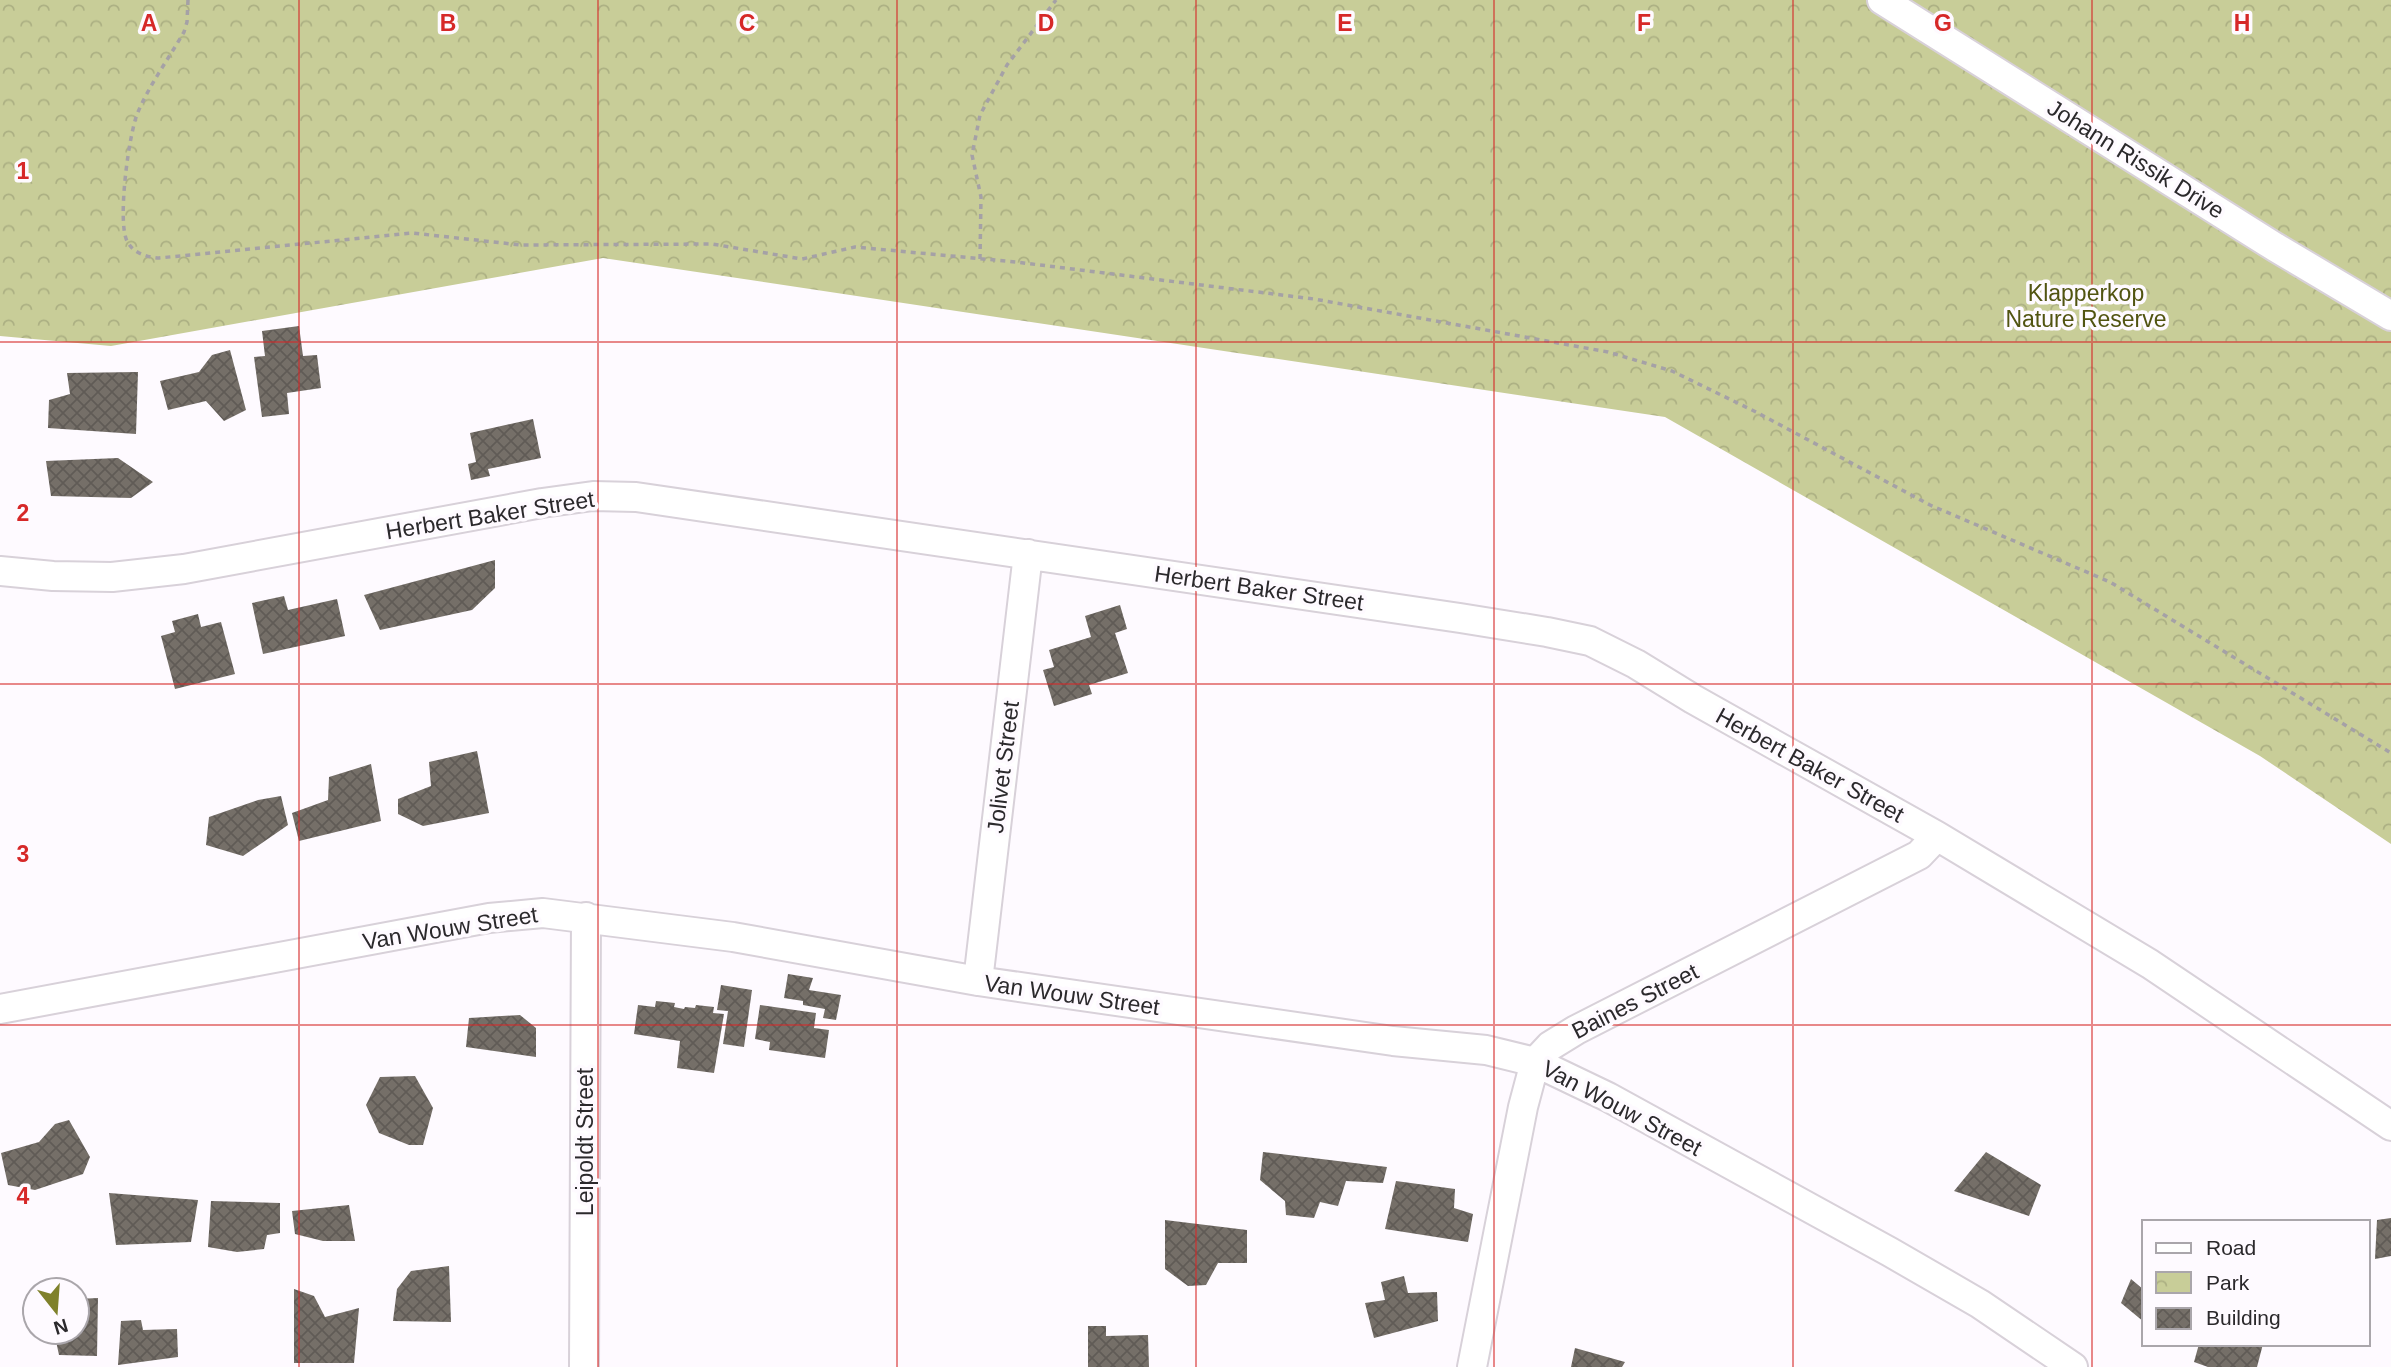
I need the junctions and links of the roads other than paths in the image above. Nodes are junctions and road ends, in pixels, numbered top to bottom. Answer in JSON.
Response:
{"nodes":[{"id":1,"x":1882,"y":0,"type":"edge"},
{"id":2,"x":2391,"y":316,"type":"edge"},
{"id":3,"x":1028,"y":554,"type":"junction"},
{"id":4,"x":0,"y":571,"type":"edge"},
{"id":5,"x":1937,"y":836,"type":"junction"},
{"id":6,"x":586,"y":917,"type":"junction"},
{"id":7,"x":978,"y":981,"type":"junction"},
{"id":8,"x":0,"y":1009,"type":"edge"},
{"id":9,"x":1535,"y":1062,"type":"junction"},
{"id":10,"x":2391,"y":1126,"type":"edge"},
{"id":11,"x":584,"y":1367,"type":"edge"},
{"id":12,"x":1472,"y":1367,"type":"edge"},
{"id":13,"x":2073,"y":1367,"type":"edge"}],
"edges":[{"from":1,"to":2,"type":"street","name":"Johann Rissik Drive"},
{"from":3,"to":4,"type":"street","name":"Herbert Baker Street"},
{"from":3,"to":5,"type":"street","name":"Herbert Baker Street"},
{"from":3,"to":7,"type":"street","name":"Jolivet Street"},
{"from":5,"to":9,"type":"street","name":"Baines Street"},
{"from":5,"to":10,"type":"street","name":"Herbert Baker Street"},
{"from":6,"to":7,"type":"street","name":"Van Wouw Street"},
{"from":6,"to":8,"type":"street","name":"Van Wouw Street"},
{"from":6,"to":11,"type":"street","name":"Leipoldt Street"},
{"from":7,"to":9,"type":"street","name":"Van Wouw Street"},
{"from":9,"to":12,"type":"street"},
{"from":9,"to":13,"type":"street","name":"Van Wouw Street"}]}
